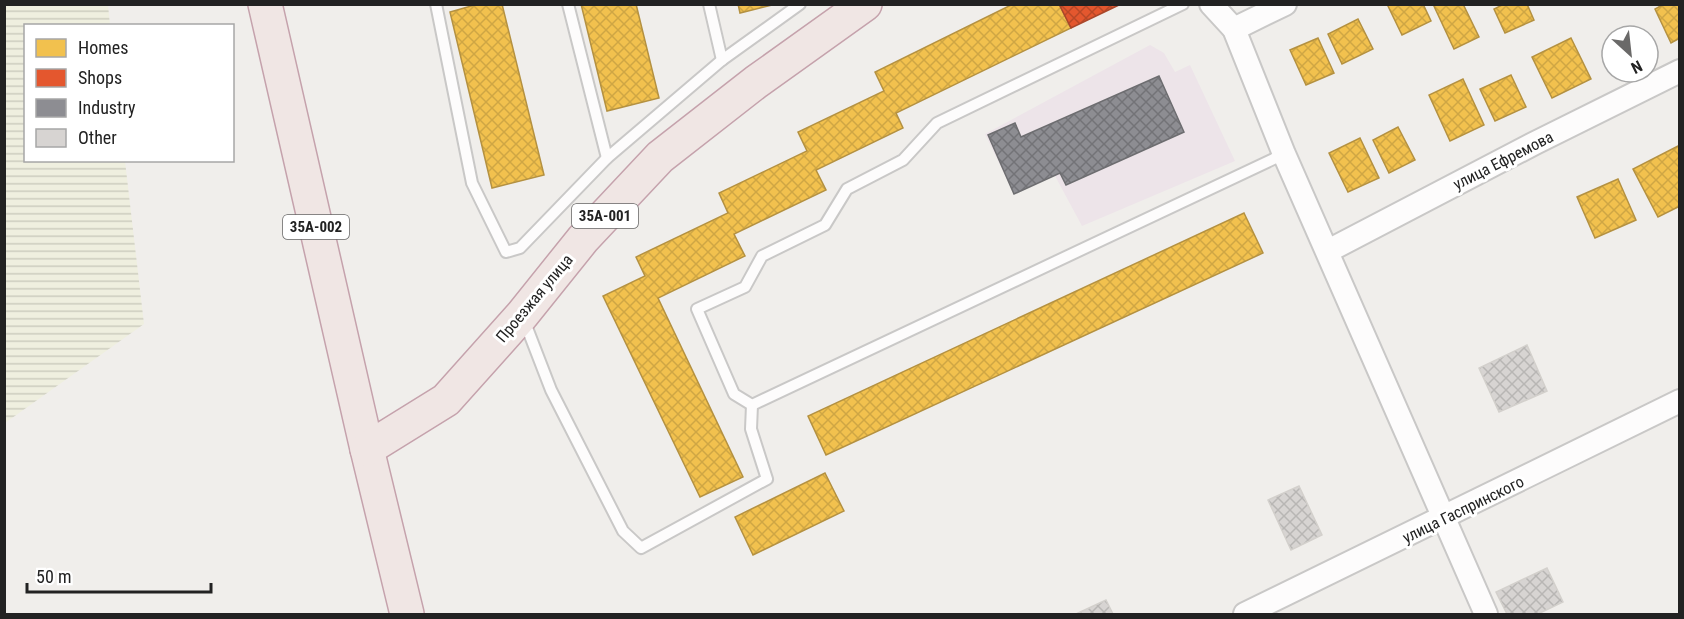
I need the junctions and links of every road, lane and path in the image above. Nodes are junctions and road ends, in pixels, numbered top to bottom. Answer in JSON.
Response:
{"nodes":[{"id":1,"x":265,"y":4,"type":"edge"},
{"id":2,"x":436,"y":4,"type":"edge"},
{"id":3,"x":568,"y":4,"type":"edge"},
{"id":4,"x":709,"y":4,"type":"edge"},
{"id":5,"x":800,"y":4,"type":"edge"},
{"id":6,"x":865,"y":4,"type":"edge"},
{"id":7,"x":1183,"y":4,"type":"edge"},
{"id":8,"x":1211,"y":4,"type":"edge"},
{"id":9,"x":1285,"y":4,"type":"edge"},
{"id":10,"x":1234,"y":29,"type":"junction"},
{"id":11,"x":722,"y":60,"type":"junction"},
{"id":12,"x":1680,"y":71,"type":"edge"},
{"id":13,"x":1284,"y":154,"type":"junction"},
{"id":14,"x":607,"y":158,"type":"junction"},
{"id":15,"x":1328,"y":251,"type":"junction"},
{"id":16,"x":522,"y":315,"type":"junction"},
{"id":17,"x":1680,"y":401,"type":"edge"},
{"id":18,"x":752,"y":405,"type":"junction"},
{"id":19,"x":367,"y":449,"type":"junction"},
{"id":20,"x":1444,"y":518,"type":"junction"},
{"id":21,"x":407,"y":615,"type":"edge"},
{"id":22,"x":1245,"y":615,"type":"edge"},
{"id":23,"x":1486,"y":615,"type":"edge"}],
"edges":[{"from":1,"to":19,"type":"highway","number":"35А-002"},
{"from":2,"to":14,"type":"lane"},
{"from":3,"to":14,"type":"lane"},
{"from":4,"to":11,"type":"lane"},
{"from":5,"to":11,"type":"lane"},
{"from":6,"to":16,"type":"highway","name":"Проезжая улица","number":"35А-001"},
{"from":7,"to":18,"type":"lane"},
{"from":8,"to":10,"type":"street"},
{"from":9,"to":10,"type":"street"},
{"from":10,"to":13,"type":"street"},
{"from":11,"to":14,"type":"lane"},
{"from":12,"to":15,"type":"street","name":"улица Ефремова"},
{"from":13,"to":15,"type":"street"},
{"from":13,"to":18,"type":"lane"},
{"from":15,"to":20,"type":"street"},
{"from":16,"to":18,"type":"lane"},
{"from":16,"to":19,"type":"highway","name":"Проезжая улица","number":"35А-001"},
{"from":17,"to":20,"type":"street","name":"улица Гаспринского"},
{"from":19,"to":21,"type":"highway","number":"35А-002"},
{"from":20,"to":22,"type":"street","name":"улица Гаспринского"},
{"from":20,"to":23,"type":"street"}]}
